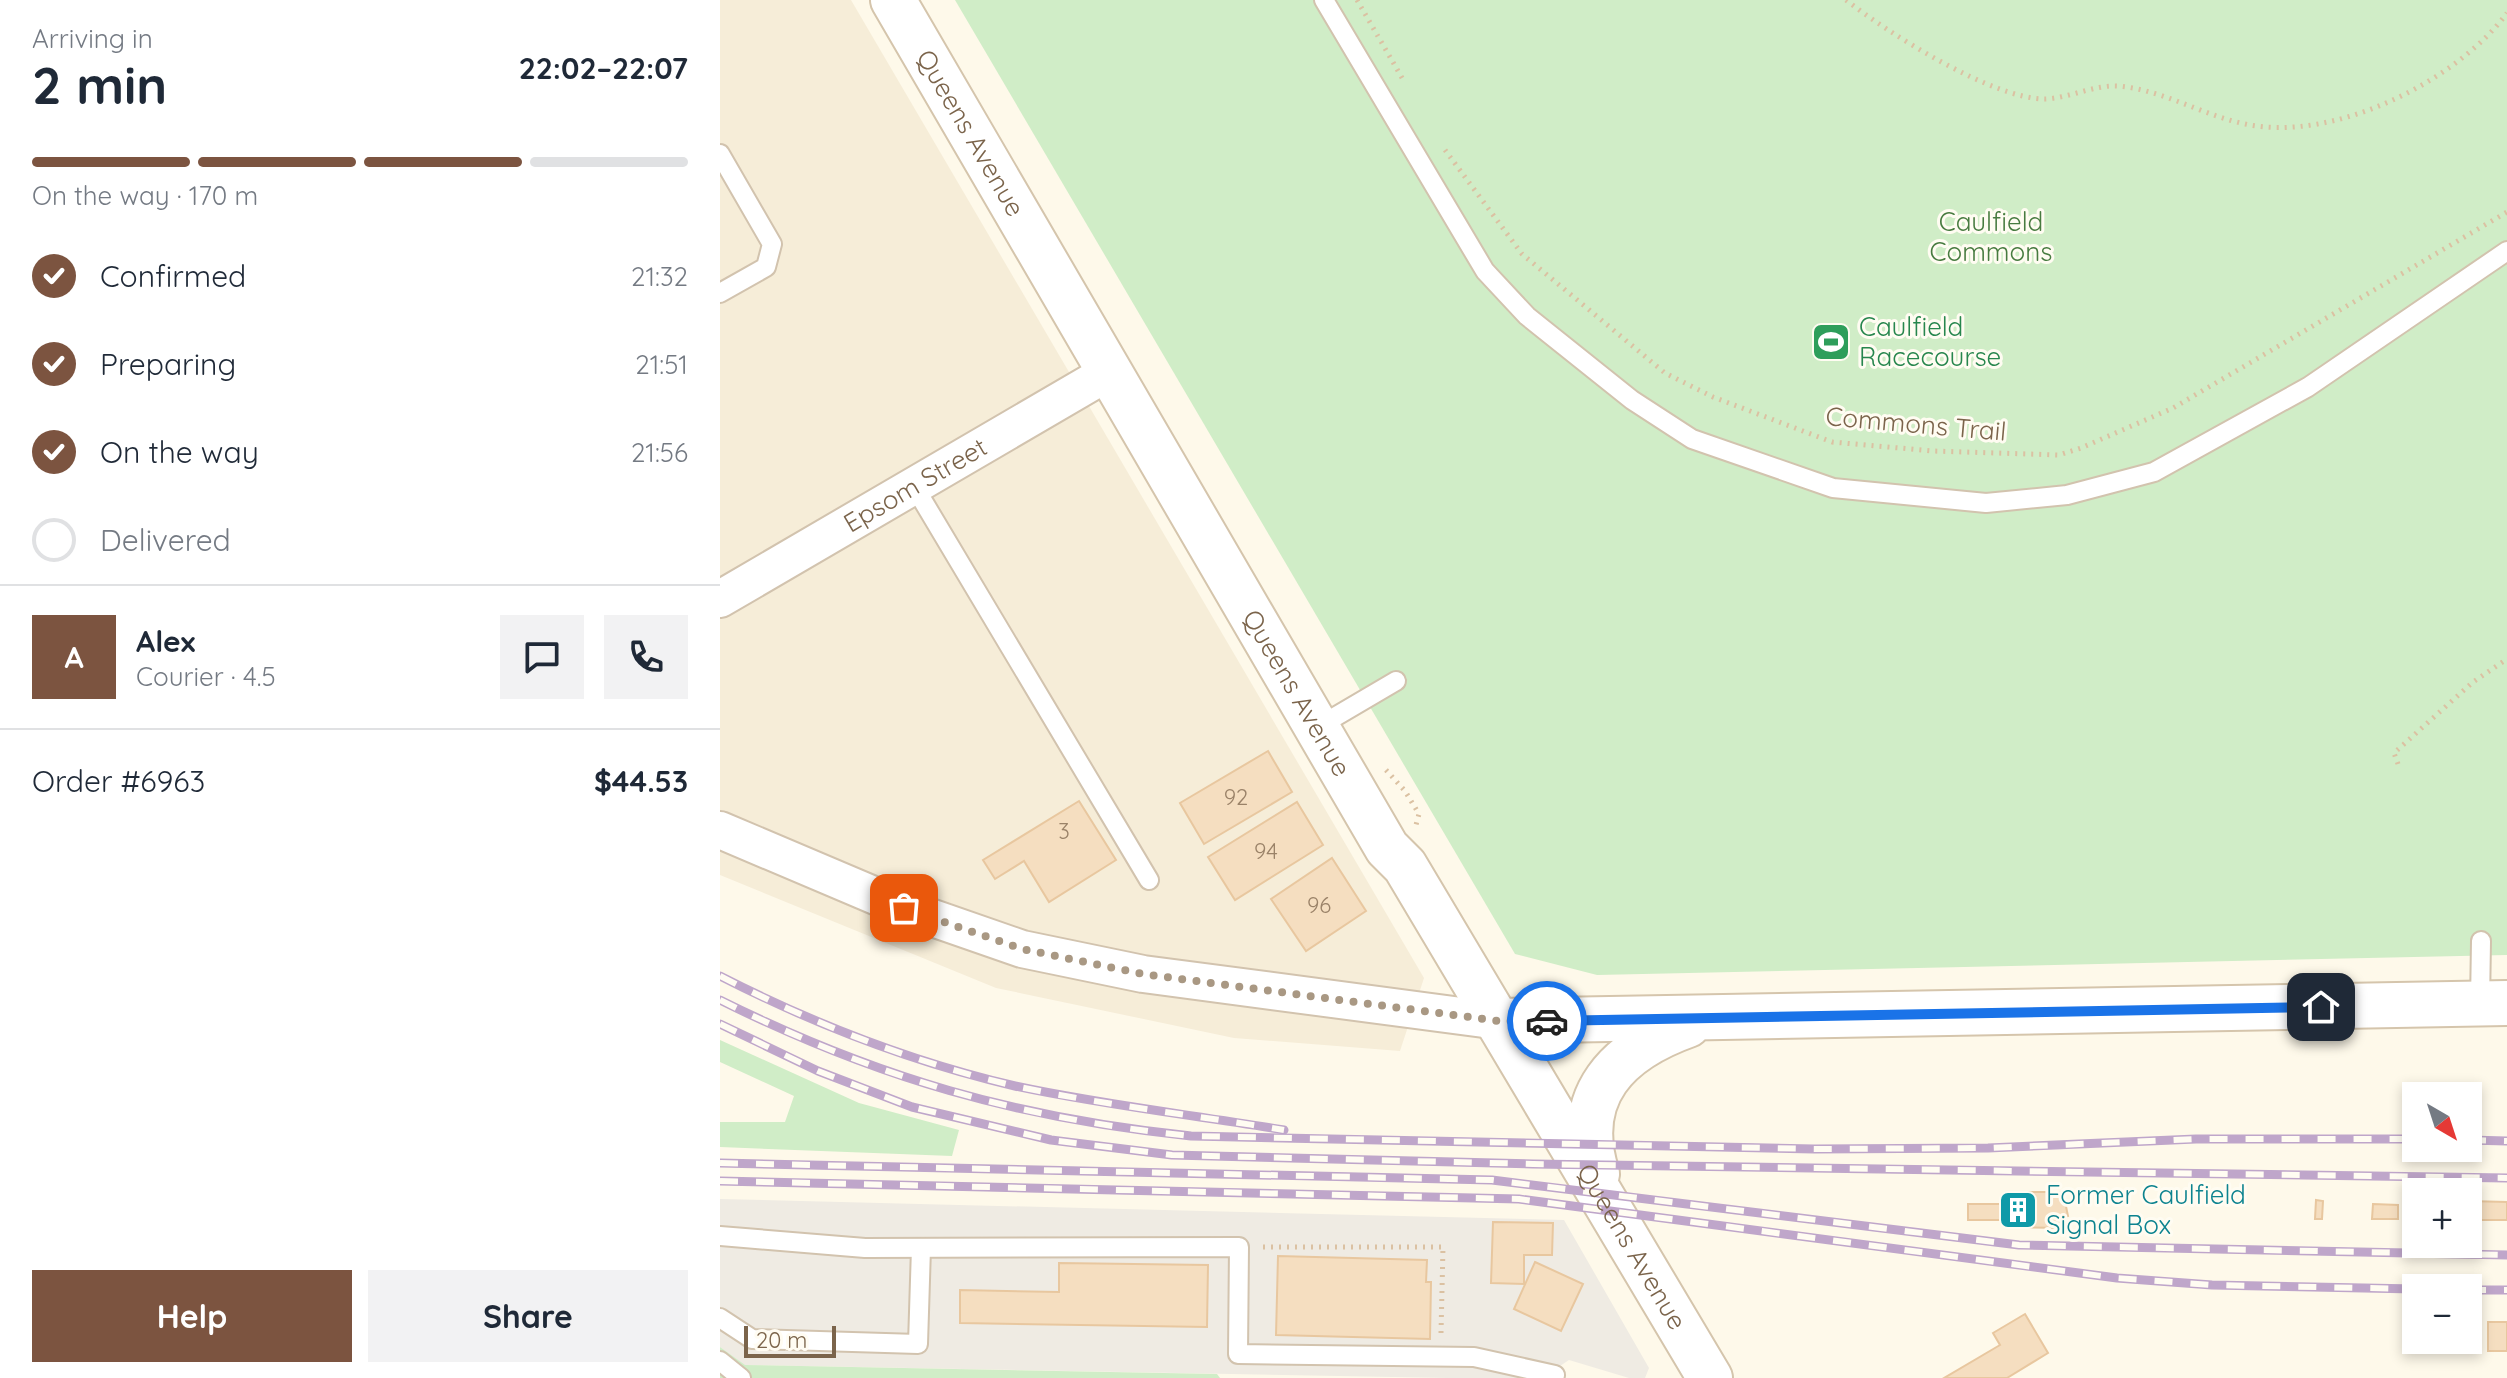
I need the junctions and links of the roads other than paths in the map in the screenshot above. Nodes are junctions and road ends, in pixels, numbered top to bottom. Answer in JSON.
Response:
{"nodes":[{"id":1,"x":893,"y":0,"type":"edge"},
{"id":2,"x":1324,"y":0,"type":"edge"},
{"id":3,"x":720,"y":154,"type":"edge"},
{"id":4,"x":2507,"y":251,"type":"edge"},
{"id":5,"x":720,"y":293,"type":"edge"},
{"id":6,"x":1109,"y":372,"type":"junction"},
{"id":7,"x":914,"y":486,"type":"junction"},
{"id":8,"x":720,"y":599,"type":"edge"},
{"id":9,"x":1396,"y":681,"type":"dead end"},
{"id":10,"x":1316,"y":728,"type":"junction"},
{"id":11,"x":720,"y":830,"type":"edge"},
{"id":12,"x":1149,"y":880,"type":"dead end"},
{"id":13,"x":2481,"y":941,"type":"dead end"},
{"id":14,"x":2493,"y":1003,"type":"edge"},
{"id":15,"x":1705,"y":1019,"type":"junction"},
{"id":16,"x":1499,"y":1021,"type":"junction"},
{"id":17,"x":1607,"y":1204,"type":"junction"},
{"id":18,"x":720,"y":1236,"type":"edge"},
{"id":19,"x":921,"y":1248,"type":"junction"},
{"id":20,"x":720,"y":1318,"type":"edge"},
{"id":21,"x":720,"y":1361,"type":"edge"},
{"id":22,"x":1555,"y":1375,"type":"dead end"},
{"id":23,"x":741,"y":1378,"type":"edge"},
{"id":24,"x":1710,"y":1378,"type":"edge"}],
"edges":[{"from":1,"to":6,"type":"street","name":"Queens Avenue"},
{"from":2,"to":4,"type":"lane"},
{"from":3,"to":5,"type":"lane"},
{"from":6,"to":7,"type":"street","name":"Epsom Street"},
{"from":6,"to":10,"type":"street","name":"Queens Avenue"},
{"from":7,"to":8,"type":"street","name":"Epsom Street"},
{"from":7,"to":12,"type":"lane"},
{"from":9,"to":10,"type":"lane"},
{"from":10,"to":16,"type":"street","name":"Queens Avenue"},
{"from":11,"to":16,"type":"street"},
{"from":13,"to":14,"type":"lane"},
{"from":14,"to":15,"type":"street"},
{"from":15,"to":16,"type":"street"},
{"from":15,"to":17,"type":"street"},
{"from":16,"to":17,"type":"street","name":"Queens Avenue"},
{"from":17,"to":24,"type":"street","name":"Queens Avenue"},
{"from":18,"to":19,"type":"lane"},
{"from":19,"to":20,"type":"lane"},
{"from":19,"to":22,"type":"lane"},
{"from":21,"to":23,"type":"lane"}]}
